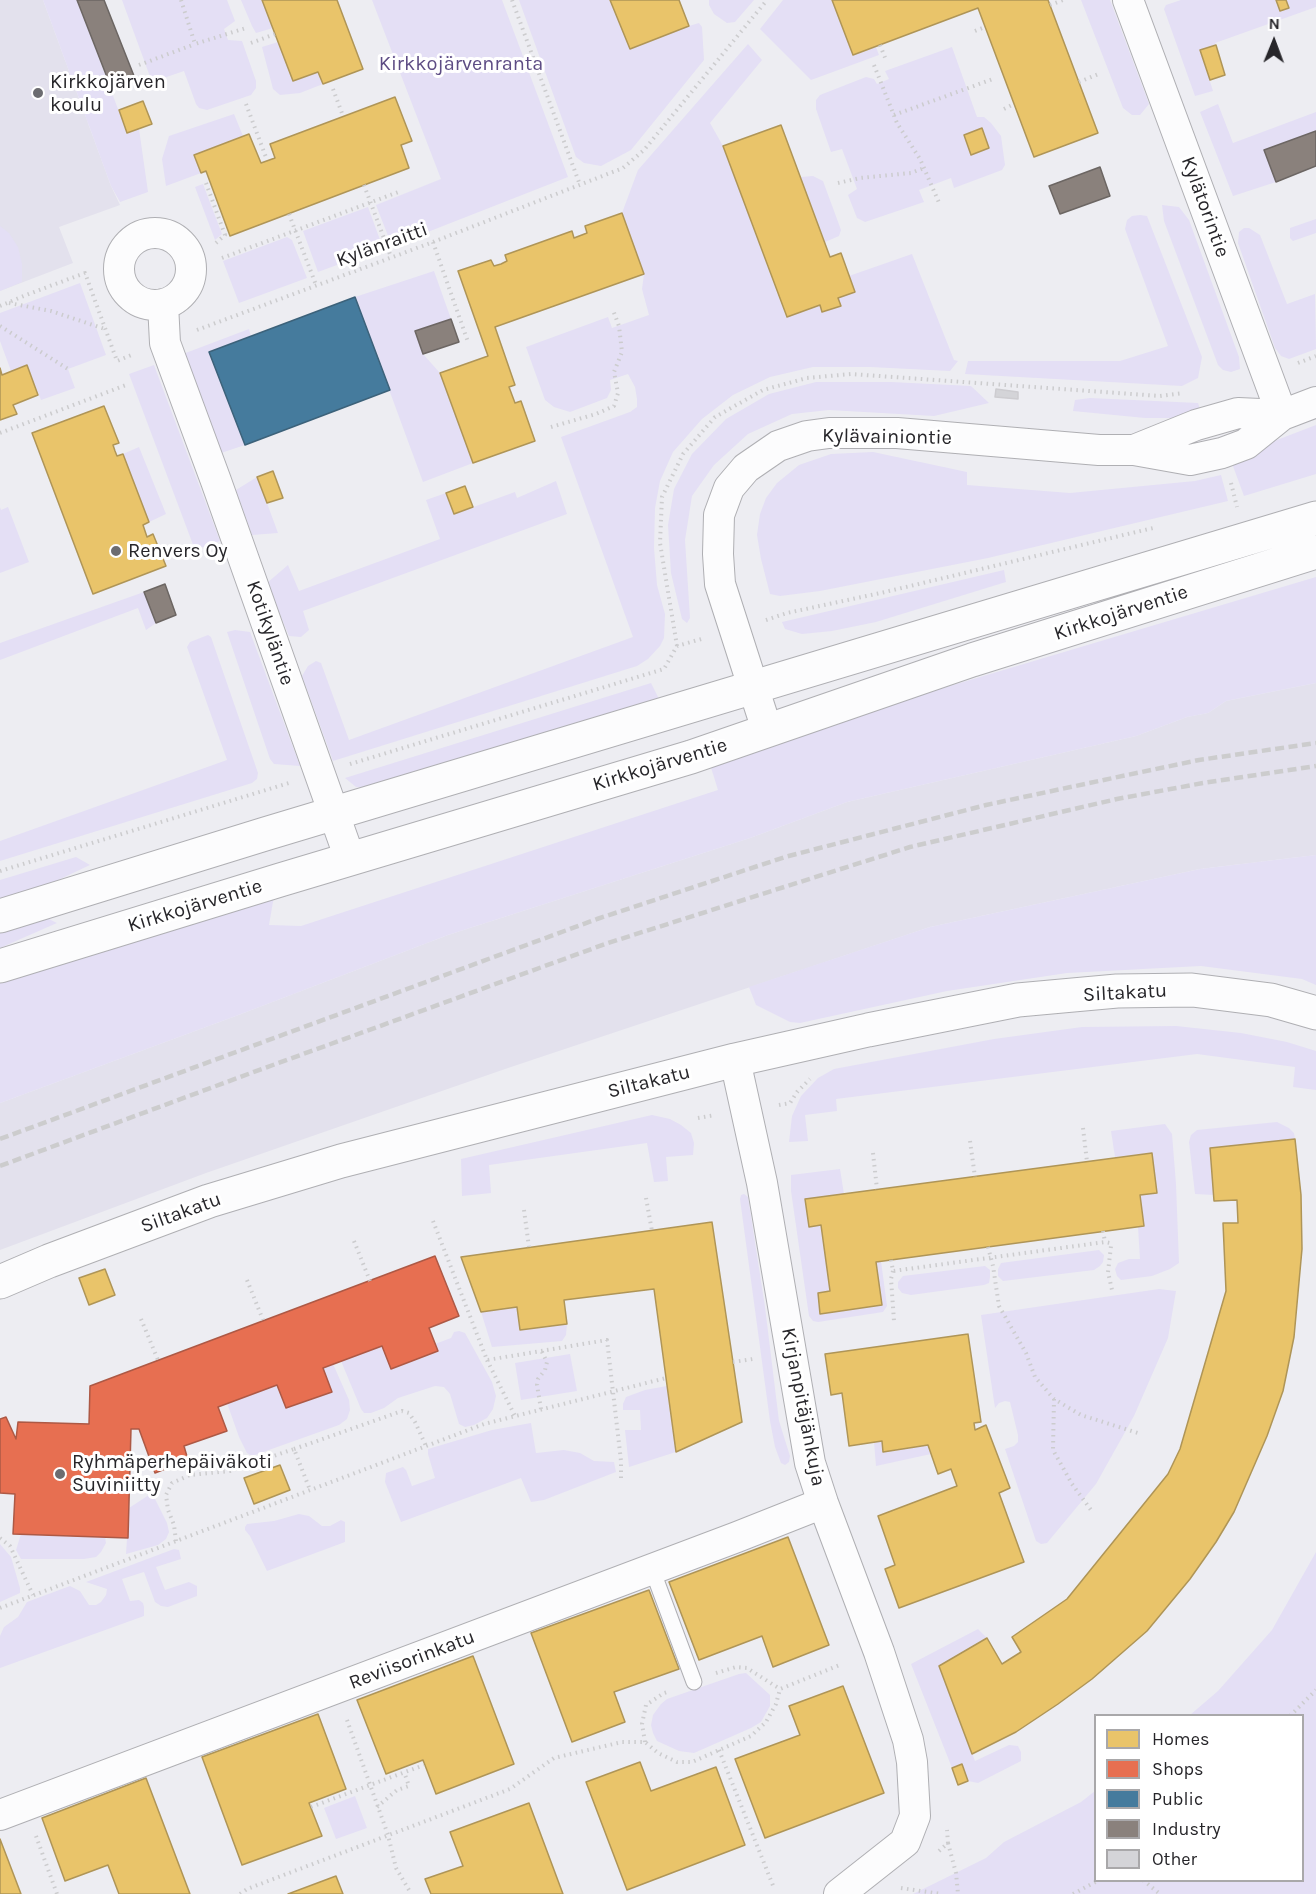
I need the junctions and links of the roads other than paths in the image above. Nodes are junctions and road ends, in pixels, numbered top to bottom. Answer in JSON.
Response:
{"nodes":[{"id":1,"x":1128,"y":0,"type":"edge"},
{"id":2,"x":163,"y":304,"type":"dead end"},
{"id":3,"x":1316,"y":402,"type":"edge"},
{"id":4,"x":1282,"y":415,"type":"junction"},
{"id":5,"x":1316,"y":519,"type":"edge"},
{"id":6,"x":1316,"y":552,"type":"edge"},
{"id":7,"x":754,"y":687,"type":"junction"},
{"id":8,"x":767,"y":730,"type":"junction"},
{"id":9,"x":333,"y":813,"type":"junction"},
{"id":10,"x":350,"y":859,"type":"junction"},
{"id":11,"x":0,"y":916,"type":"edge"},
{"id":12,"x":0,"y":966,"type":"edge"},
{"id":13,"x":1316,"y":1013,"type":"edge"},
{"id":14,"x":735,"y":1060,"type":"junction"},
{"id":15,"x":0,"y":1282,"type":"edge"},
{"id":16,"x":823,"y":1503,"type":"junction"},
{"id":17,"x":652,"y":1569,"type":"junction"},
{"id":18,"x":694,"y":1682,"type":"dead end"},
{"id":19,"x":12,"y":1810,"type":"edge"},
{"id":20,"x":839,"y":1894,"type":"edge"}],
"edges":[{"from":1,"to":4,"type":"street","name":"Kylätorintie"},
{"from":2,"to":9,"type":"street","name":"Kotikyläntie"},
{"from":3,"to":4,"type":"street","name":"Kylävainiontie"},
{"from":4,"to":7,"type":"street","name":"Kylävainiontie"},
{"from":5,"to":7,"type":"main road","name":"Kirkkojärventie"},
{"from":6,"to":8,"type":"main road","name":"Kirkkojärventie"},
{"from":7,"to":8,"type":"street","name":"Kylävainiontie"},
{"from":7,"to":9,"type":"main road","name":"Kirkkojärventie"},
{"from":8,"to":10,"type":"main road","name":"Kirkkojärventie"},
{"from":9,"to":10,"type":"street","name":"Kotikyläntie"},
{"from":9,"to":11,"type":"main road","name":"Kirkkojärventie"},
{"from":10,"to":12,"type":"main road","name":"Kirkkojärventie"},
{"from":13,"to":14,"type":"main road","name":"Siltakatu"},
{"from":14,"to":15,"type":"main road","name":"Siltakatu"},
{"from":14,"to":16,"type":"street","name":"Kirjanpitäjänkuja"},
{"from":16,"to":17,"type":"street","name":"Reviisorinkatu"},
{"from":16,"to":20,"type":"street","name":"Kirjanpitäjänkuja"},
{"from":17,"to":18,"type":"lane"},
{"from":17,"to":19,"type":"street","name":"Reviisorinkatu"}]}
